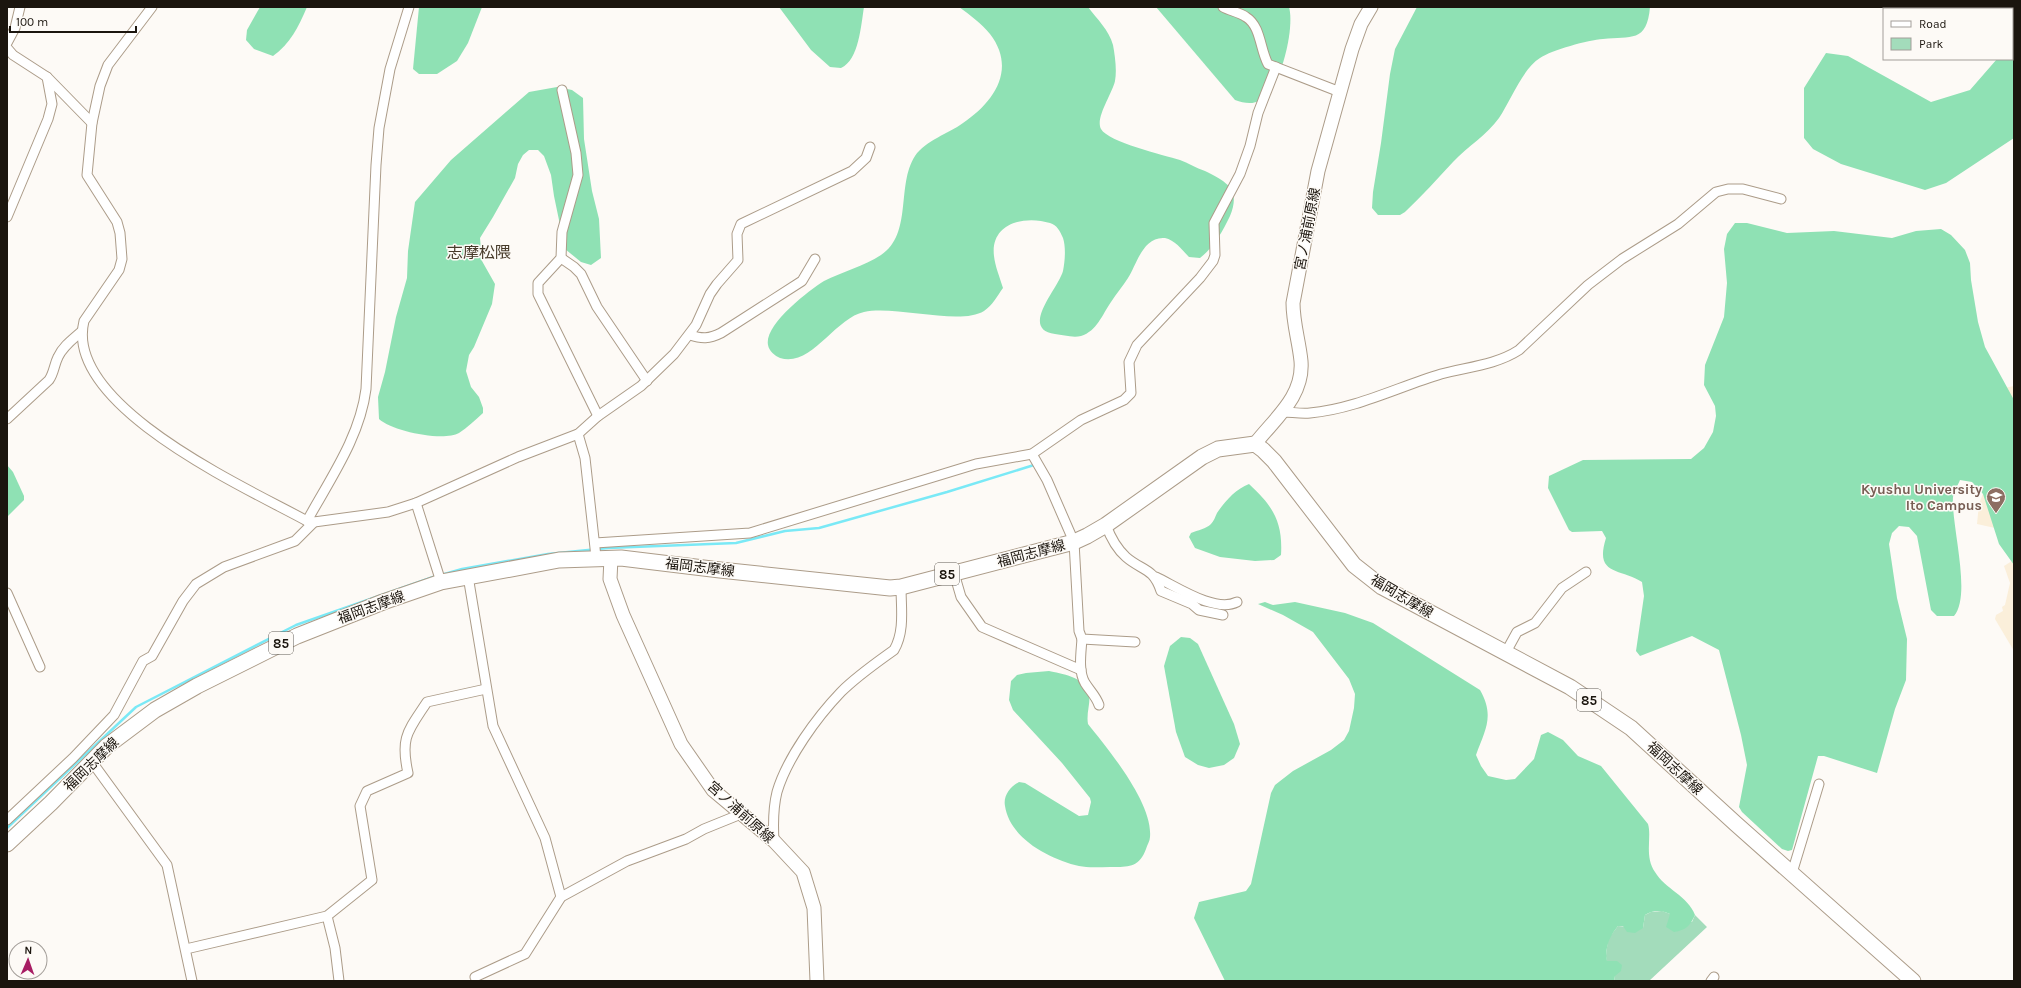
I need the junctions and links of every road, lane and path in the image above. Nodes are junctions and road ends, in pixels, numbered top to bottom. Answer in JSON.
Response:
{"nodes":[{"id":1,"x":20,"y":7,"type":"edge"},
{"id":2,"x":152,"y":7,"type":"edge"},
{"id":3,"x":410,"y":7,"type":"edge"},
{"id":4,"x":1223,"y":7,"type":"edge"},
{"id":5,"x":1370,"y":7,"type":"edge"},
{"id":6,"x":7,"y":43,"type":"edge"},
{"id":7,"x":7,"y":48,"type":"edge"},
{"id":8,"x":1276,"y":67,"type":"junction"},
{"id":9,"x":47,"y":77,"type":"junction"},
{"id":10,"x":562,"y":90,"type":"dead end"},
{"id":11,"x":1340,"y":92,"type":"junction"},
{"id":12,"x":92,"y":123,"type":"junction"},
{"id":13,"x":870,"y":147,"type":"dead end"},
{"id":14,"x":1781,"y":200,"type":"dead end"},
{"id":15,"x":7,"y":217,"type":"edge"},
{"id":16,"x":560,"y":258,"type":"junction"},
{"id":17,"x":814,"y":259,"type":"dead end"},
{"id":18,"x":82,"y":331,"type":"junction"},
{"id":19,"x":690,"y":334,"type":"junction"},
{"id":20,"x":647,"y":381,"type":"junction"},
{"id":21,"x":1282,"y":412,"type":"junction"},
{"id":22,"x":598,"y":416,"type":"junction"},
{"id":23,"x":7,"y":419,"type":"edge"},
{"id":24,"x":578,"y":434,"type":"junction"},
{"id":25,"x":1255,"y":444,"type":"junction"},
{"id":26,"x":1032,"y":454,"type":"junction"},
{"id":27,"x":416,"y":503,"type":"junction"},
{"id":28,"x":311,"y":521,"type":"junction"},
{"id":29,"x":1106,"y":525,"type":"junction"},
{"id":30,"x":1074,"y":542,"type":"junction"},
{"id":31,"x":595,"y":550,"type":"junction"},
{"id":32,"x":611,"y":558,"type":"junction"},
{"id":33,"x":1586,"y":572,"type":"dead end"},
{"id":34,"x":954,"y":573,"type":"junction"},
{"id":35,"x":439,"y":576,"type":"junction"},
{"id":36,"x":468,"y":576,"type":"junction"},
{"id":37,"x":1156,"y":577,"type":"junction"},
{"id":38,"x":901,"y":587,"type":"junction"},
{"id":39,"x":7,"y":593,"type":"edge"},
{"id":40,"x":1237,"y":602,"type":"dead end"},
{"id":41,"x":1223,"y":615,"type":"dead end"},
{"id":42,"x":1082,"y":639,"type":"junction"},
{"id":43,"x":1135,"y":642,"type":"dead end"},
{"id":44,"x":1506,"y":652,"type":"junction"},
{"id":45,"x":40,"y":667,"type":"dead end"},
{"id":46,"x":1081,"y":670,"type":"junction"},
{"id":47,"x":486,"y":689,"type":"junction"},
{"id":48,"x":1099,"y":705,"type":"dead end"},
{"id":49,"x":92,"y":762,"type":"junction"},
{"id":50,"x":1819,"y":784,"type":"dead end"},
{"id":51,"x":741,"y":814,"type":"junction"},
{"id":52,"x":7,"y":820,"type":"edge"},
{"id":53,"x":774,"y":841,"type":"junction"},
{"id":54,"x":7,"y":844,"type":"edge"},
{"id":55,"x":1792,"y":873,"type":"junction"},
{"id":56,"x":561,"y":897,"type":"junction"},
{"id":57,"x":327,"y":916,"type":"junction"},
{"id":58,"x":186,"y":949,"type":"junction"},
{"id":59,"x":475,"y":977,"type":"dead end"},
{"id":60,"x":192,"y":981,"type":"edge"},
{"id":61,"x":339,"y":981,"type":"edge"},
{"id":62,"x":817,"y":981,"type":"edge"},
{"id":63,"x":1913,"y":981,"type":"edge"}],
"edges":[{"from":1,"to":6,"type":"street"},
{"from":2,"to":12,"type":"street"},
{"from":3,"to":28,"type":"street"},
{"from":4,"to":8,"type":"street"},
{"from":5,"to":11,"type":"main road","name":"宮ノ浦前原線"},
{"from":7,"to":9,"type":"street"},
{"from":8,"to":11,"type":"street"},
{"from":8,"to":26,"type":"street"},
{"from":9,"to":12,"type":"street"},
{"from":9,"to":15,"type":"street"},
{"from":10,"to":16,"type":"street"},
{"from":11,"to":21,"type":"main road","name":"宮ノ浦前原線"},
{"from":12,"to":18,"type":"street"},
{"from":13,"to":19,"type":"street"},
{"from":14,"to":21,"type":"street"},
{"from":16,"to":20,"type":"street"},
{"from":16,"to":22,"type":"street"},
{"from":17,"to":19,"type":"street"},
{"from":18,"to":23,"type":"street"},
{"from":18,"to":28,"type":"street"},
{"from":19,"to":20,"type":"street"},
{"from":20,"to":22,"type":"street"},
{"from":21,"to":25,"type":"main road","name":"宮ノ浦前原線"},
{"from":22,"to":24,"type":"street"},
{"from":24,"to":27,"type":"street"},
{"from":24,"to":31,"type":"street"},
{"from":25,"to":29,"type":"main road","name":"福岡志摩線","number":"85"},
{"from":25,"to":44,"type":"main road","name":"福岡志摩線","number":"85"},
{"from":26,"to":30,"type":"street"},
{"from":26,"to":31,"type":"street"},
{"from":27,"to":28,"type":"street"},
{"from":27,"to":35,"type":"street"},
{"from":28,"to":52,"type":"street"},
{"from":29,"to":30,"type":"main road","name":"福岡志摩線","number":"85"},
{"from":29,"to":37,"type":"street"},
{"from":30,"to":34,"type":"main road","name":"福岡志摩線","number":"85"},
{"from":30,"to":42,"type":"street"},
{"from":31,"to":32,"type":"main road","name":"福岡志摩線","number":"85"},
{"from":31,"to":36,"type":"main road","name":"福岡志摩線","number":"85"},
{"from":32,"to":38,"type":"main road","name":"福岡志摩線","number":"85"},
{"from":32,"to":51,"type":"main road","name":"宮ノ浦前原線"},
{"from":33,"to":44,"type":"street"},
{"from":34,"to":38,"type":"main road","name":"福岡志摩線","number":"85"},
{"from":34,"to":46,"type":"street"},
{"from":35,"to":36,"type":"main road","name":"福岡志摩線","number":"85"},
{"from":35,"to":49,"type":"main road","name":"福岡志摩線","number":"85"},
{"from":36,"to":47,"type":"street"},
{"from":37,"to":40,"type":"street"},
{"from":37,"to":41,"type":"street"},
{"from":38,"to":53,"type":"street"},
{"from":39,"to":45,"type":"street"},
{"from":42,"to":43,"type":"street"},
{"from":42,"to":46,"type":"street"},
{"from":44,"to":55,"type":"main road","name":"福岡志摩線","number":"85"},
{"from":46,"to":48,"type":"street"},
{"from":47,"to":56,"type":"street"},
{"from":47,"to":57,"type":"street"},
{"from":49,"to":54,"type":"main road","name":"福岡志摩線","number":"85"},
{"from":49,"to":58,"type":"street"},
{"from":50,"to":55,"type":"street"},
{"from":51,"to":53,"type":"main road","name":"宮ノ浦前原線"},
{"from":51,"to":56,"type":"street"},
{"from":53,"to":62,"type":"main road","name":"宮ノ浦前原線"},
{"from":55,"to":63,"type":"main road","name":"福岡志摩線","number":"85"},
{"from":56,"to":59,"type":"street"},
{"from":57,"to":58,"type":"street"},
{"from":57,"to":61,"type":"street"},
{"from":58,"to":60,"type":"street"}]}
